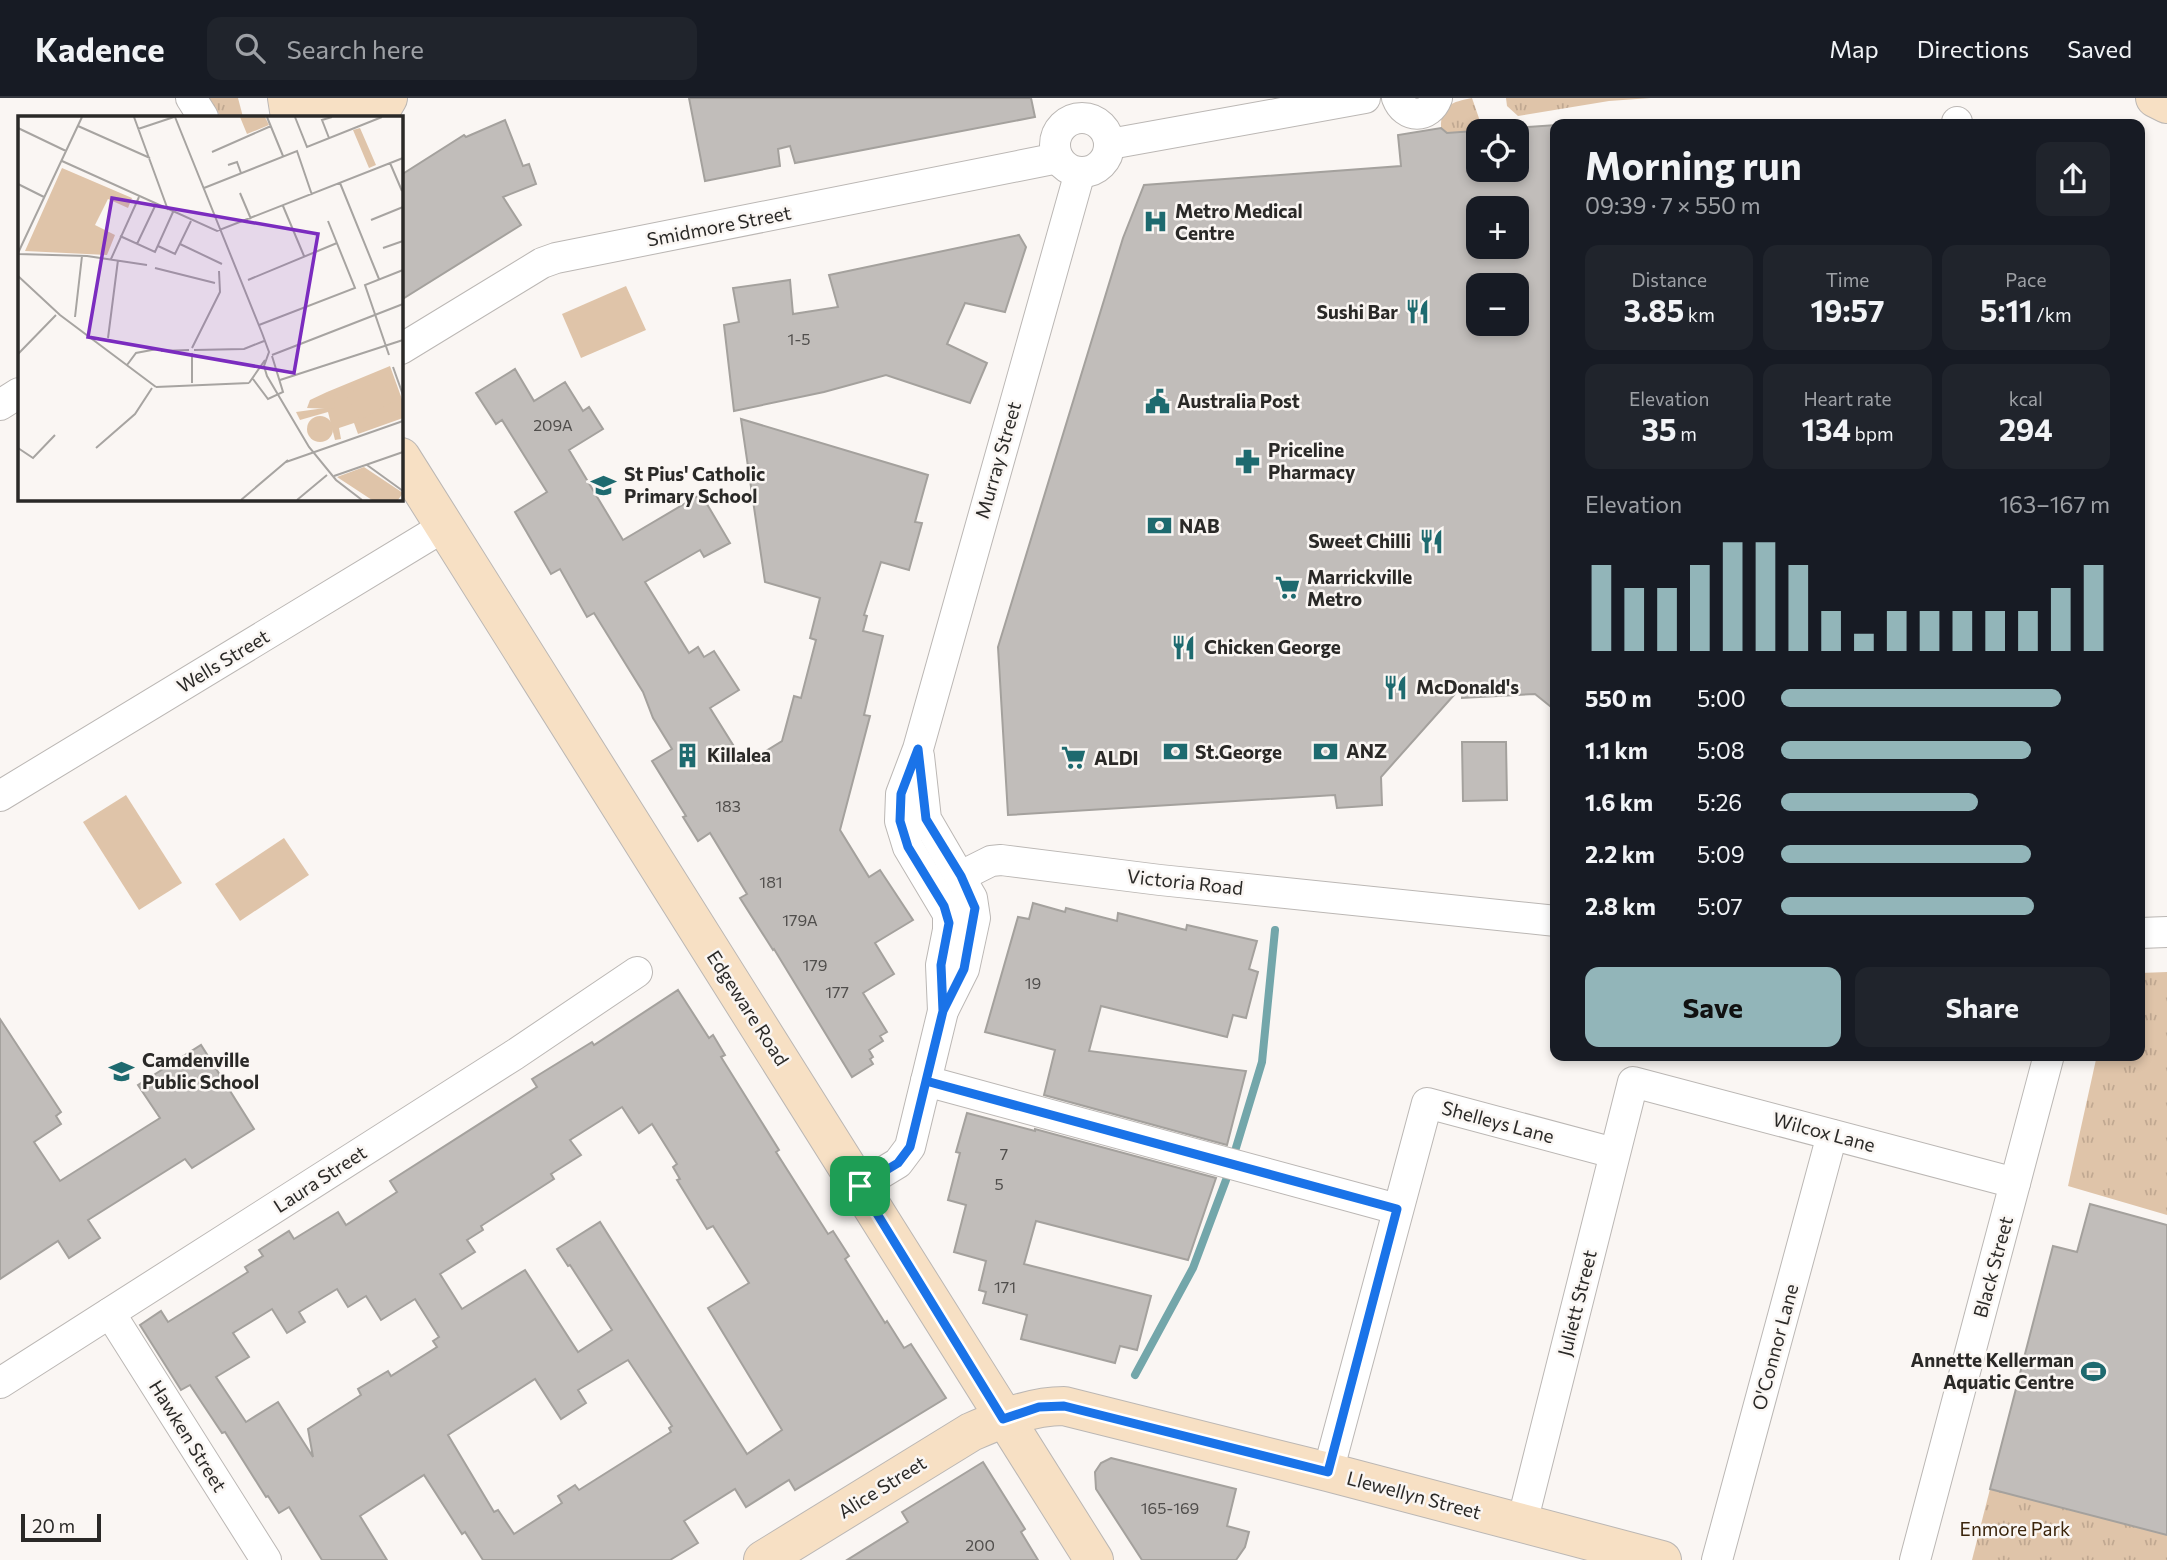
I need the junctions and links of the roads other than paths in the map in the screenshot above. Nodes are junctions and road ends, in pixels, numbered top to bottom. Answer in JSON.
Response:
{"nodes":[{"id":1,"x":169,"y":98,"type":"edge"},
{"id":2,"x":191,"y":98,"type":"edge"},
{"id":3,"x":356,"y":98,"type":"edge"},
{"id":4,"x":387,"y":98,"type":"edge"},
{"id":5,"x":1365,"y":98,"type":"edge"},
{"id":6,"x":1397,"y":98,"type":"edge"},
{"id":7,"x":1438,"y":98,"type":"edge"},
{"id":8,"x":2155,"y":98,"type":"edge"},
{"id":9,"x":2167,"y":104,"type":"edge"},
{"id":10,"x":303,"y":106,"type":"edge"},
{"id":11,"x":1076,"y":108,"type":"edge"},
{"id":12,"x":179,"y":116,"type":"edge"},
{"id":13,"x":202,"y":116,"type":"edge"},
{"id":14,"x":378,"y":116,"type":"edge"},
{"id":15,"x":1110,"y":144,"type":"junction"},
{"id":16,"x":1069,"y":165,"type":"junction"},
{"id":17,"x":402,"y":348,"type":"edge"},
{"id":18,"x":18,"y":394,"type":"edge"},
{"id":19,"x":0,"y":405,"type":"edge"},
{"id":20,"x":402,"y":459,"type":"edge"},
{"id":21,"x":445,"y":526,"type":"junction"},
{"id":22,"x":918,"y":749,"type":"junction"},
{"id":23,"x":0,"y":796,"type":"edge"},
{"id":24,"x":961,"y":876,"type":"junction"},
{"id":25,"x":1550,"y":920,"type":"edge"},
{"id":26,"x":2167,"y":932,"type":"edge"},
{"id":27,"x":2145,"y":933,"type":"edge"},
{"id":28,"x":638,"y":972,"type":"dead end"},
{"id":29,"x":943,"y":1011,"type":"junction"},
{"id":30,"x":2047,"y":1061,"type":"edge"},
{"id":31,"x":926,"y":1081,"type":"junction"},
{"id":32,"x":1633,"y":1082,"type":"joint"},
{"id":33,"x":1832,"y":1135,"type":"junction"},
{"id":34,"x":1614,"y":1153,"type":"junction"},
{"id":35,"x":2015,"y":1183,"type":"junction"},
{"id":36,"x":860,"y":1186,"type":"junction"},
{"id":37,"x":1397,"y":1209,"type":"junction"},
{"id":38,"x":110,"y":1313,"type":"junction"},
{"id":39,"x":0,"y":1382,"type":"edge"},
{"id":40,"x":1003,"y":1419,"type":"junction"},
{"id":41,"x":1328,"y":1472,"type":"junction"},
{"id":42,"x":1522,"y":1523,"type":"junction"},
{"id":43,"x":1578,"y":1549,"type":"edge"},
{"id":44,"x":266,"y":1560,"type":"edge"},
{"id":45,"x":763,"y":1560,"type":"edge"},
{"id":46,"x":1094,"y":1560,"type":"edge"},
{"id":47,"x":1662,"y":1560,"type":"edge"},
{"id":48,"x":1717,"y":1560,"type":"edge"},
{"id":49,"x":1915,"y":1560,"type":"edge"}],
"edges":[{"from":1,"to":12,"type":"street"},
{"from":2,"to":13,"type":"street"},
{"from":3,"to":10,"type":"main road"},
{"from":4,"to":14,"type":"main road"},
{"from":5,"to":15,"type":"street"},
{"from":6,"to":7,"type":"street"},
{"from":8,"to":9,"type":"main road"},
{"from":11,"to":15,"type":"street"},
{"from":11,"to":16,"type":"street"},
{"from":15,"to":16,"type":"street"},
{"from":16,"to":17,"type":"street","name":"Smidmore Street"},
{"from":16,"to":22,"type":"street","name":"Murray Street"},
{"from":18,"to":19,"type":"street"},
{"from":20,"to":21,"type":"main road","name":"Edgeware Road"},
{"from":21,"to":23,"type":"street","name":"Wells Street"},
{"from":21,"to":36,"type":"main road","name":"Edgeware Road"},
{"from":22,"to":24,"type":"street","name":"Murray Street"},
{"from":22,"to":29,"type":"street","name":"Murray Street"},
{"from":24,"to":25,"type":"street","name":"Victoria Road"},
{"from":24,"to":29,"type":"street"},
{"from":26,"to":27,"type":"street"},
{"from":28,"to":38,"type":"street","name":"Laura Street"},
{"from":29,"to":31,"type":"street"},
{"from":30,"to":35,"type":"street","name":"Black Street"},
{"from":31,"to":36,"type":"street"},
{"from":31,"to":37,"type":"street"},
{"from":32,"to":33,"type":"street","name":"Wilcox Lane"},
{"from":32,"to":34,"type":"street","name":"Juliett Street"},
{"from":33,"to":35,"type":"street","name":"Wilcox Lane"},
{"from":33,"to":48,"type":"street","name":"O'Connor Lane"},
{"from":34,"to":37,"type":"street","name":"Shelleys Lane"},
{"from":34,"to":42,"type":"street","name":"Juliett Street"},
{"from":35,"to":49,"type":"street","name":"Black Street"},
{"from":36,"to":40,"type":"main road","name":"Edgeware Road"},
{"from":37,"to":41,"type":"street","name":"Shelleys Lane"},
{"from":38,"to":39,"type":"street","name":"Laura Street"},
{"from":38,"to":44,"type":"street","name":"Hawken Street"},
{"from":40,"to":41,"type":"main road","name":"Llewellyn Street"},
{"from":40,"to":45,"type":"main road","name":"Alice Street"},
{"from":40,"to":46,"type":"main road","name":"Edgeware Road"},
{"from":41,"to":42,"type":"main road","name":"Llewellyn Street"},
{"from":42,"to":43,"type":"main road","name":"Llewellyn Street"},
{"from":43,"to":47,"type":"main road","name":"Llewellyn Street"}]}
